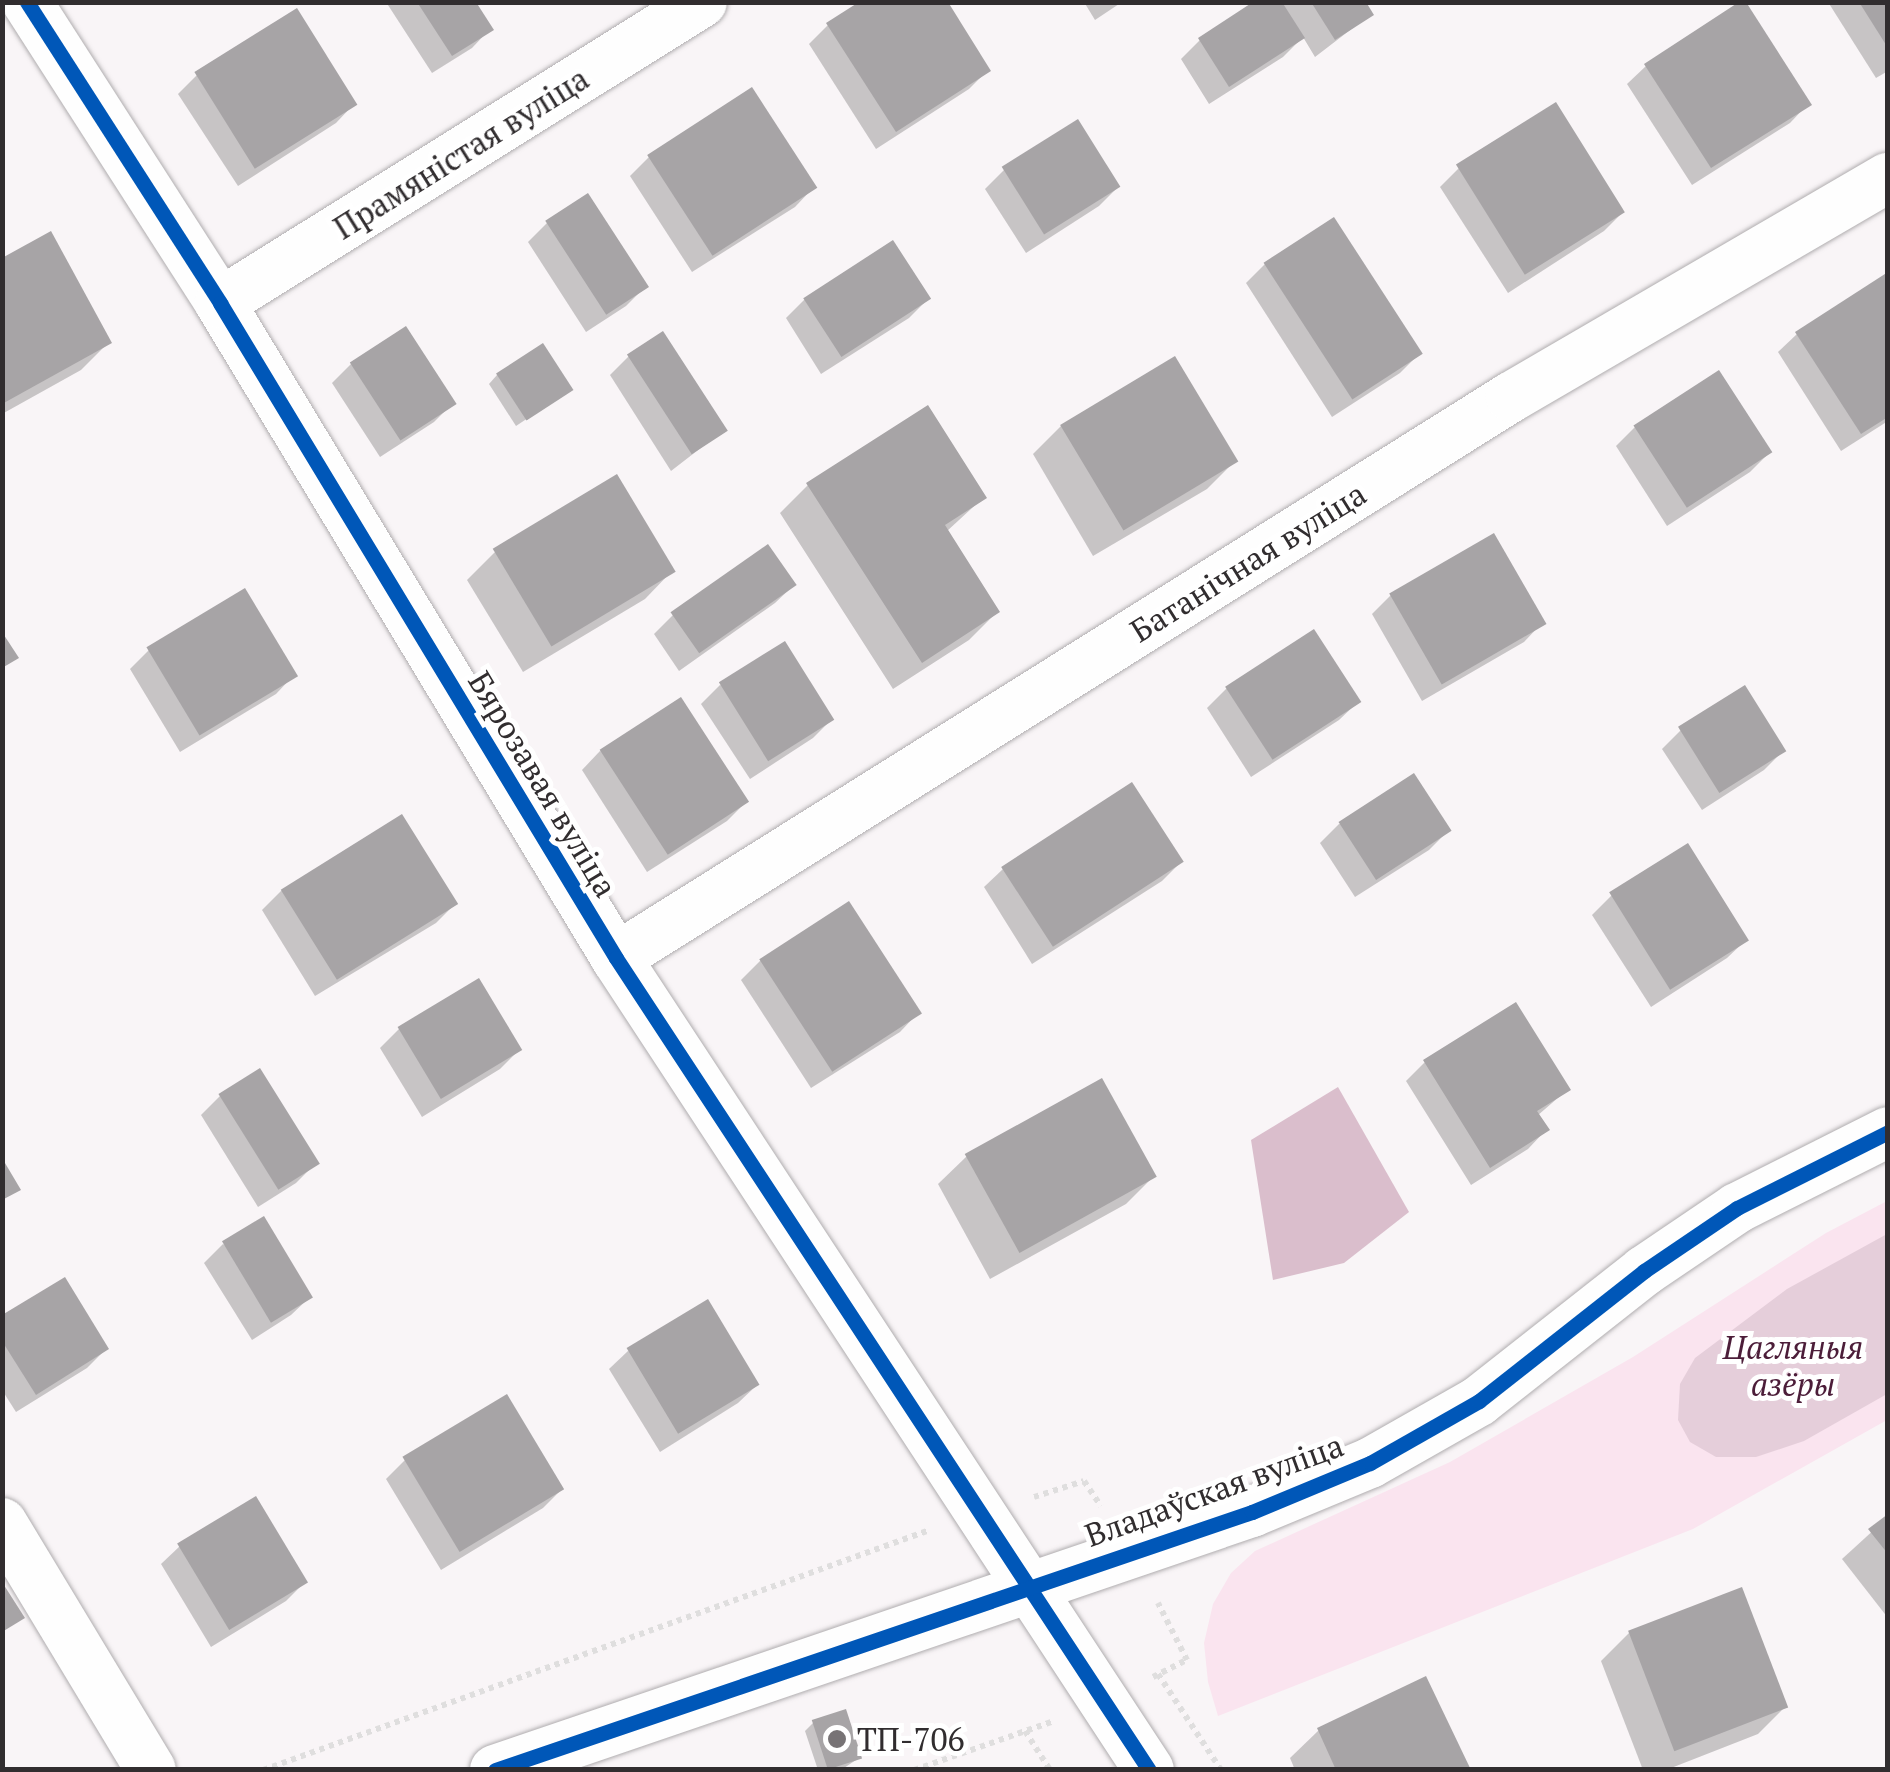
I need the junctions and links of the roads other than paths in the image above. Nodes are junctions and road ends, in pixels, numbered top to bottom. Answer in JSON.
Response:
{"nodes":[{"id":1,"x":27,"y":2,"type":"edge"},
{"id":2,"x":702,"y":2,"type":"edge"},
{"id":3,"x":1888,"y":178,"type":"edge"},
{"id":4,"x":220,"y":304,"type":"junction"},
{"id":5,"x":616,"y":958,"type":"junction"},
{"id":6,"x":1888,"y":1132,"type":"edge"},
{"id":7,"x":2,"y":1523,"type":"edge"},
{"id":8,"x":1026,"y":1586,"type":"junction"},
{"id":9,"x":151,"y":1770,"type":"edge"},
{"id":10,"x":495,"y":1770,"type":"edge"},
{"id":11,"x":1149,"y":1770,"type":"edge"}],
"edges":[{"from":1,"to":4,"type":"street","name":"Бярозавая вуліца"},
{"from":2,"to":4,"type":"street","name":"Прамяністая вуліца"},
{"from":3,"to":5,"type":"street","name":"Батанічная вуліца"},
{"from":4,"to":5,"type":"street","name":"Бярозавая вуліца"},
{"from":5,"to":8,"type":"street","name":"Бярозавая вуліца"},
{"from":6,"to":8,"type":"street","name":"Владаўская вуліца"},
{"from":7,"to":9,"type":"street"},
{"from":8,"to":10,"type":"street","name":"Владаўская вуліца"},
{"from":8,"to":11,"type":"street","name":"Бярозавая вуліца"}]}
